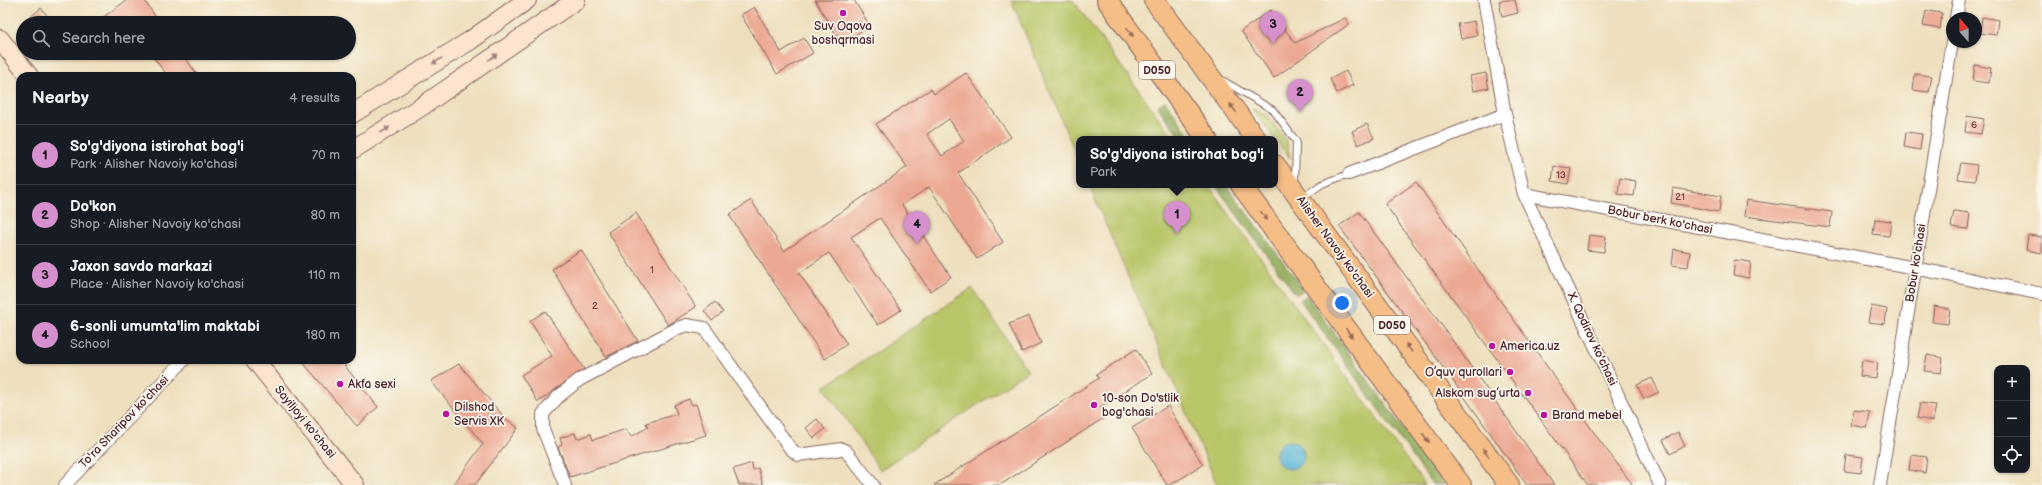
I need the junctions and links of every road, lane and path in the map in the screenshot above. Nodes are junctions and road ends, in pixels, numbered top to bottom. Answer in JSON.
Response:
{"nodes":[{"id":1,"x":527,"y":0,"type":"edge"},
{"id":2,"x":576,"y":0,"type":"edge"},
{"id":3,"x":1107,"y":0,"type":"edge"},
{"id":4,"x":1154,"y":0,"type":"edge"},
{"id":5,"x":1484,"y":0,"type":"edge"},
{"id":6,"x":1959,"y":0,"type":"edge"},
{"id":7,"x":1957,"y":12,"type":"edge"},
{"id":8,"x":0,"y":39,"type":"edge"},
{"id":9,"x":1951,"y":48,"type":"edge"},
{"id":10,"x":16,"y":59,"type":"edge"},
{"id":11,"x":16,"y":60,"type":"edge"},
{"id":12,"x":1206,"y":71,"type":"junction"},
{"id":13,"x":26,"y":72,"type":"edge"},
{"id":14,"x":356,"y":112,"type":"edge"},
{"id":15,"x":1505,"y":114,"type":"junction"},
{"id":16,"x":1206,"y":136,"type":"edge"},
{"id":17,"x":1254,"y":136,"type":"edge"},
{"id":18,"x":356,"y":148,"type":"edge"},
{"id":19,"x":1278,"y":169,"type":"edge"},
{"id":20,"x":1349,"y":174,"type":"joint"},
{"id":21,"x":1243,"y":188,"type":"edge"},
{"id":22,"x":1524,"y":194,"type":"junction"},
{"id":23,"x":1298,"y":195,"type":"junction"},
{"id":24,"x":1915,"y":268,"type":"junction"},
{"id":25,"x":2042,"y":294,"type":"edge"},
{"id":26,"x":180,"y":364,"type":"edge"},
{"id":27,"x":258,"y":364,"type":"edge"},
{"id":28,"x":65,"y":485,"type":"edge"},
{"id":29,"x":355,"y":485,"type":"edge"},
{"id":30,"x":565,"y":485,"type":"edge"},
{"id":31,"x":873,"y":485,"type":"edge"},
{"id":32,"x":1460,"y":485,"type":"edge"},
{"id":33,"x":1509,"y":485,"type":"edge"},
{"id":34,"x":1660,"y":485,"type":"edge"},
{"id":35,"x":1880,"y":485,"type":"edge"}],
"edges":[{"from":1,"to":14,"type":"main road","one_way":true},
{"from":18,"to":2,"type":"main road","one_way":true},
{"from":3,"to":16,"type":"main road","number":"D050","one_way":true},
{"from":4,"to":12,"type":"main road"},
{"from":5,"to":15,"type":"street"},
{"from":6,"to":7,"type":"street"},
{"from":8,"to":10,"type":"main road"},
{"from":9,"to":24,"type":"street","name":"Bobur ko'chasi"},
{"from":11,"to":13,"type":"main road"},
{"from":17,"to":12,"type":"main road","one_way":true},
{"from":12,"to":23,"type":"lane"},
{"from":15,"to":20,"type":"street"},
{"from":15,"to":22,"type":"street"},
{"from":19,"to":23,"type":"main road","name":"Alisher Navoiy ko'chasi","number":"D050"},
{"from":20,"to":23,"type":"lane"},
{"from":21,"to":32,"type":"main road","one_way":true},
{"from":22,"to":24,"type":"street","name":"Bobur berk ko'chasi"},
{"from":22,"to":34,"type":"street","name":"X. Qodirov ko'chasi"},
{"from":33,"to":23,"type":"main road","name":"Alisher Navoiy ko'chasi","number":"D050","one_way":true},
{"from":24,"to":25,"type":"street","name":"Bobur berk ko'chasi"},
{"from":24,"to":35,"type":"street","name":"Bobur ko'chasi"},
{"from":26,"to":28,"type":"street","name":"To'ra Sharipov ko'chasi"},
{"from":27,"to":29,"type":"main road","name":"Sayiljoyi ko'chasi"},
{"from":30,"to":31,"type":"street"}]}
